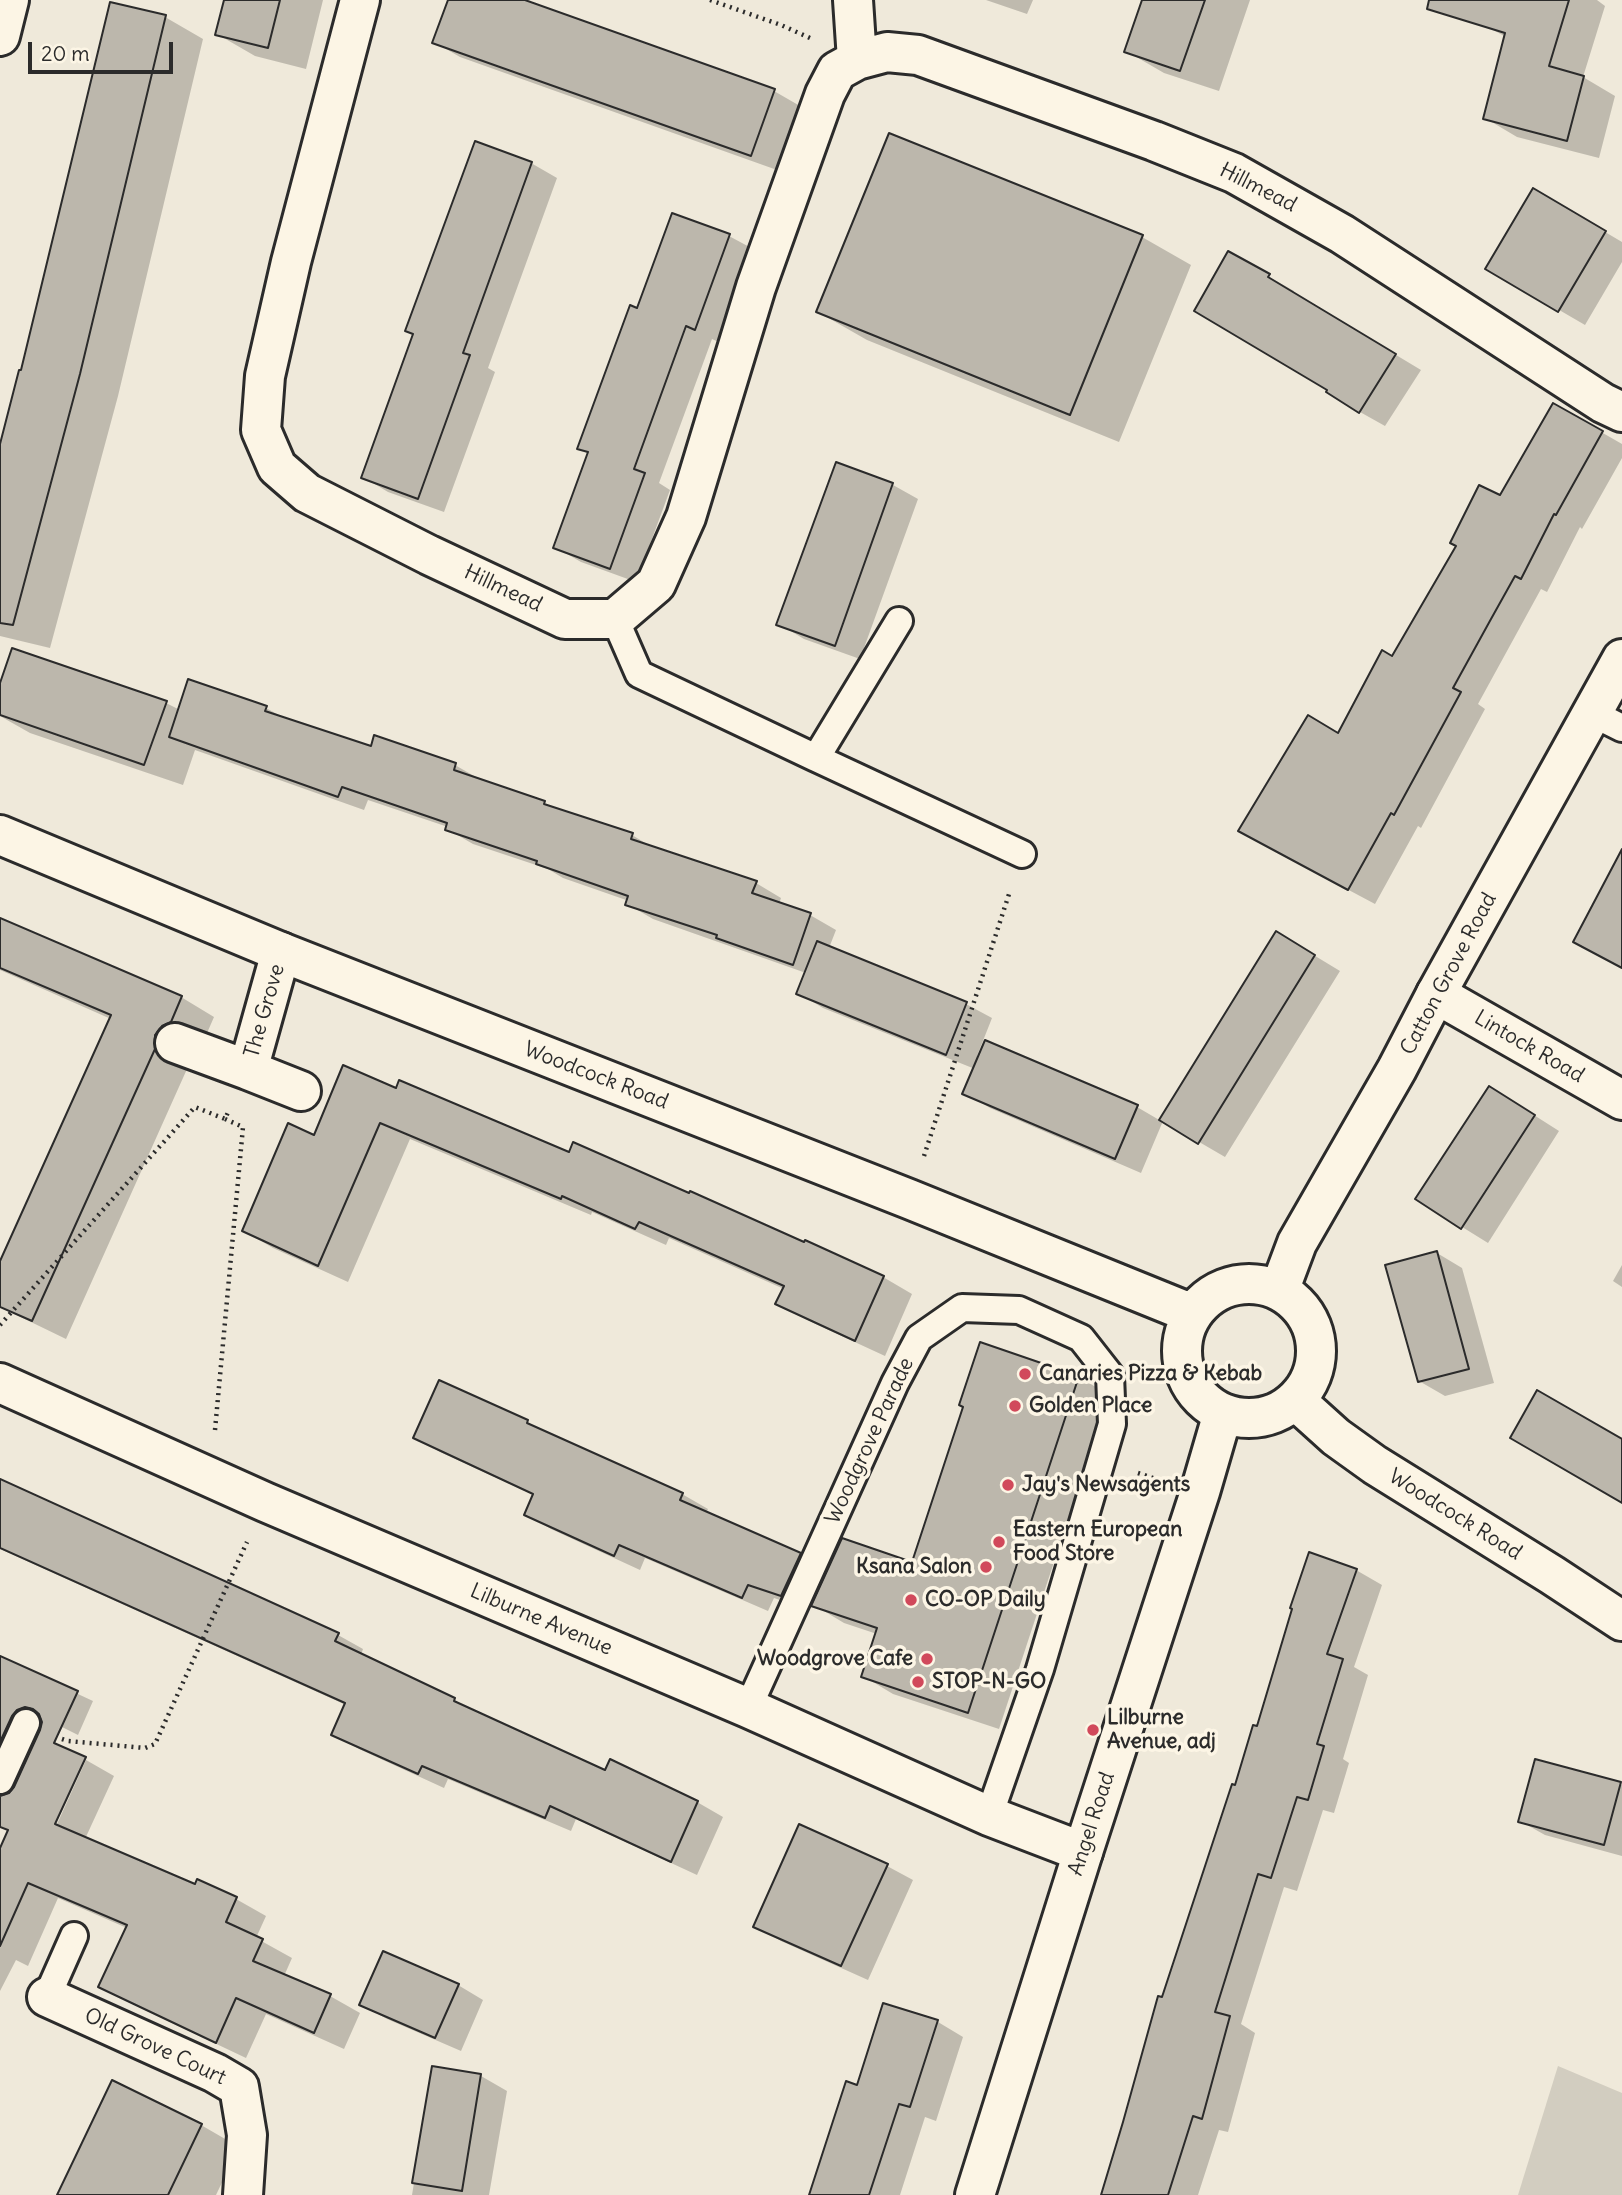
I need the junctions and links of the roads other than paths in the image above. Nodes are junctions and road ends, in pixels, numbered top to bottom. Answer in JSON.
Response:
{"nodes":[{"id":1,"x":360,"y":0,"type":"edge"},
{"id":2,"x":853,"y":0,"type":"edge"},
{"id":3,"x":857,"y":60,"type":"junction"},
{"id":4,"x":1622,"y":412,"type":"edge"},
{"id":5,"x":615,"y":619,"type":"junction"},
{"id":6,"x":899,"y":621,"type":"dead end"},
{"id":7,"x":1622,"y":659,"type":"edge"},
{"id":8,"x":1607,"y":721,"type":"edge"},
{"id":9,"x":816,"y":758,"type":"junction"},
{"id":10,"x":0,"y":835,"type":"edge"},
{"id":11,"x":1022,"y":854,"type":"road end"},
{"id":12,"x":281,"y":952,"type":"junction"},
{"id":13,"x":1436,"y":994,"type":"junction"},
{"id":14,"x":175,"y":1043,"type":"dead end"},
{"id":15,"x":248,"y":1070,"type":"junction"},
{"id":16,"x":301,"y":1091,"type":"dead end"},
{"id":17,"x":1622,"y":1100,"type":"edge"},
{"id":18,"x":1279,"y":1291,"type":"junction"},
{"id":19,"x":1193,"y":1314,"type":"junction"},
{"id":20,"x":0,"y":1383,"type":"edge"},
{"id":21,"x":1295,"y":1400,"type":"junction"},
{"id":22,"x":1223,"y":1413,"type":"junction"},
{"id":23,"x":1622,"y":1621,"type":"edge"},
{"id":24,"x":748,"y":1708,"type":"junction"},
{"id":25,"x":26,"y":1723,"type":"dead end"},
{"id":26,"x":0,"y":1780,"type":"edge"},
{"id":27,"x":989,"y":1816,"type":"junction"},
{"id":28,"x":1083,"y":1852,"type":"junction"},
{"id":29,"x":74,"y":1936,"type":"dead end"},
{"id":30,"x":47,"y":1997,"type":"joint"},
{"id":31,"x":243,"y":2195,"type":"edge"},
{"id":32,"x":975,"y":2195,"type":"edge"}],
"edges":[{"from":1,"to":5,"type":"street","name":"Hillmead"},
{"from":2,"to":3,"type":"street"},
{"from":3,"to":4,"type":"street","name":"Hillmead"},
{"from":3,"to":5,"type":"street","name":"Hillmead"},
{"from":5,"to":9,"type":"lane"},
{"from":6,"to":9,"type":"lane"},
{"from":7,"to":8,"type":"street","name":"Catton Grove Road"},
{"from":8,"to":13,"type":"street","name":"Catton Grove Road"},
{"from":9,"to":11,"type":"lane"},
{"from":10,"to":12,"type":"street","name":"Woodcock Road"},
{"from":12,"to":15,"type":"street","name":"The Grove"},
{"from":12,"to":19,"type":"street","name":"Woodcock Road"},
{"from":13,"to":17,"type":"street","name":"Lintock Road"},
{"from":13,"to":18,"type":"street","name":"Catton Grove Road"},
{"from":14,"to":15,"type":"street","name":"The Grove"},
{"from":15,"to":16,"type":"street","name":"The Grove"},
{"from":18,"to":19,"type":"street"},
{"from":18,"to":21,"type":"street"},
{"from":19,"to":22,"type":"street"},
{"from":20,"to":24,"type":"street","name":"Lilburne Avenue"},
{"from":21,"to":22,"type":"street"},
{"from":21,"to":23,"type":"street","name":"Woodcock Road"},
{"from":22,"to":28,"type":"street","name":"Angel Road"},
{"from":24,"to":27,"type":"street","name":"Lilburne Avenue"},
{"from":24,"to":27,"type":"lane","name":"Woodgrove Parade"},
{"from":25,"to":26,"type":"lane"},
{"from":27,"to":28,"type":"street","name":"Lilburne Avenue"},
{"from":28,"to":32,"type":"street","name":"Angel Road"},
{"from":29,"to":30,"type":"lane"},
{"from":30,"to":31,"type":"street","name":"Old Grove Court"}]}
